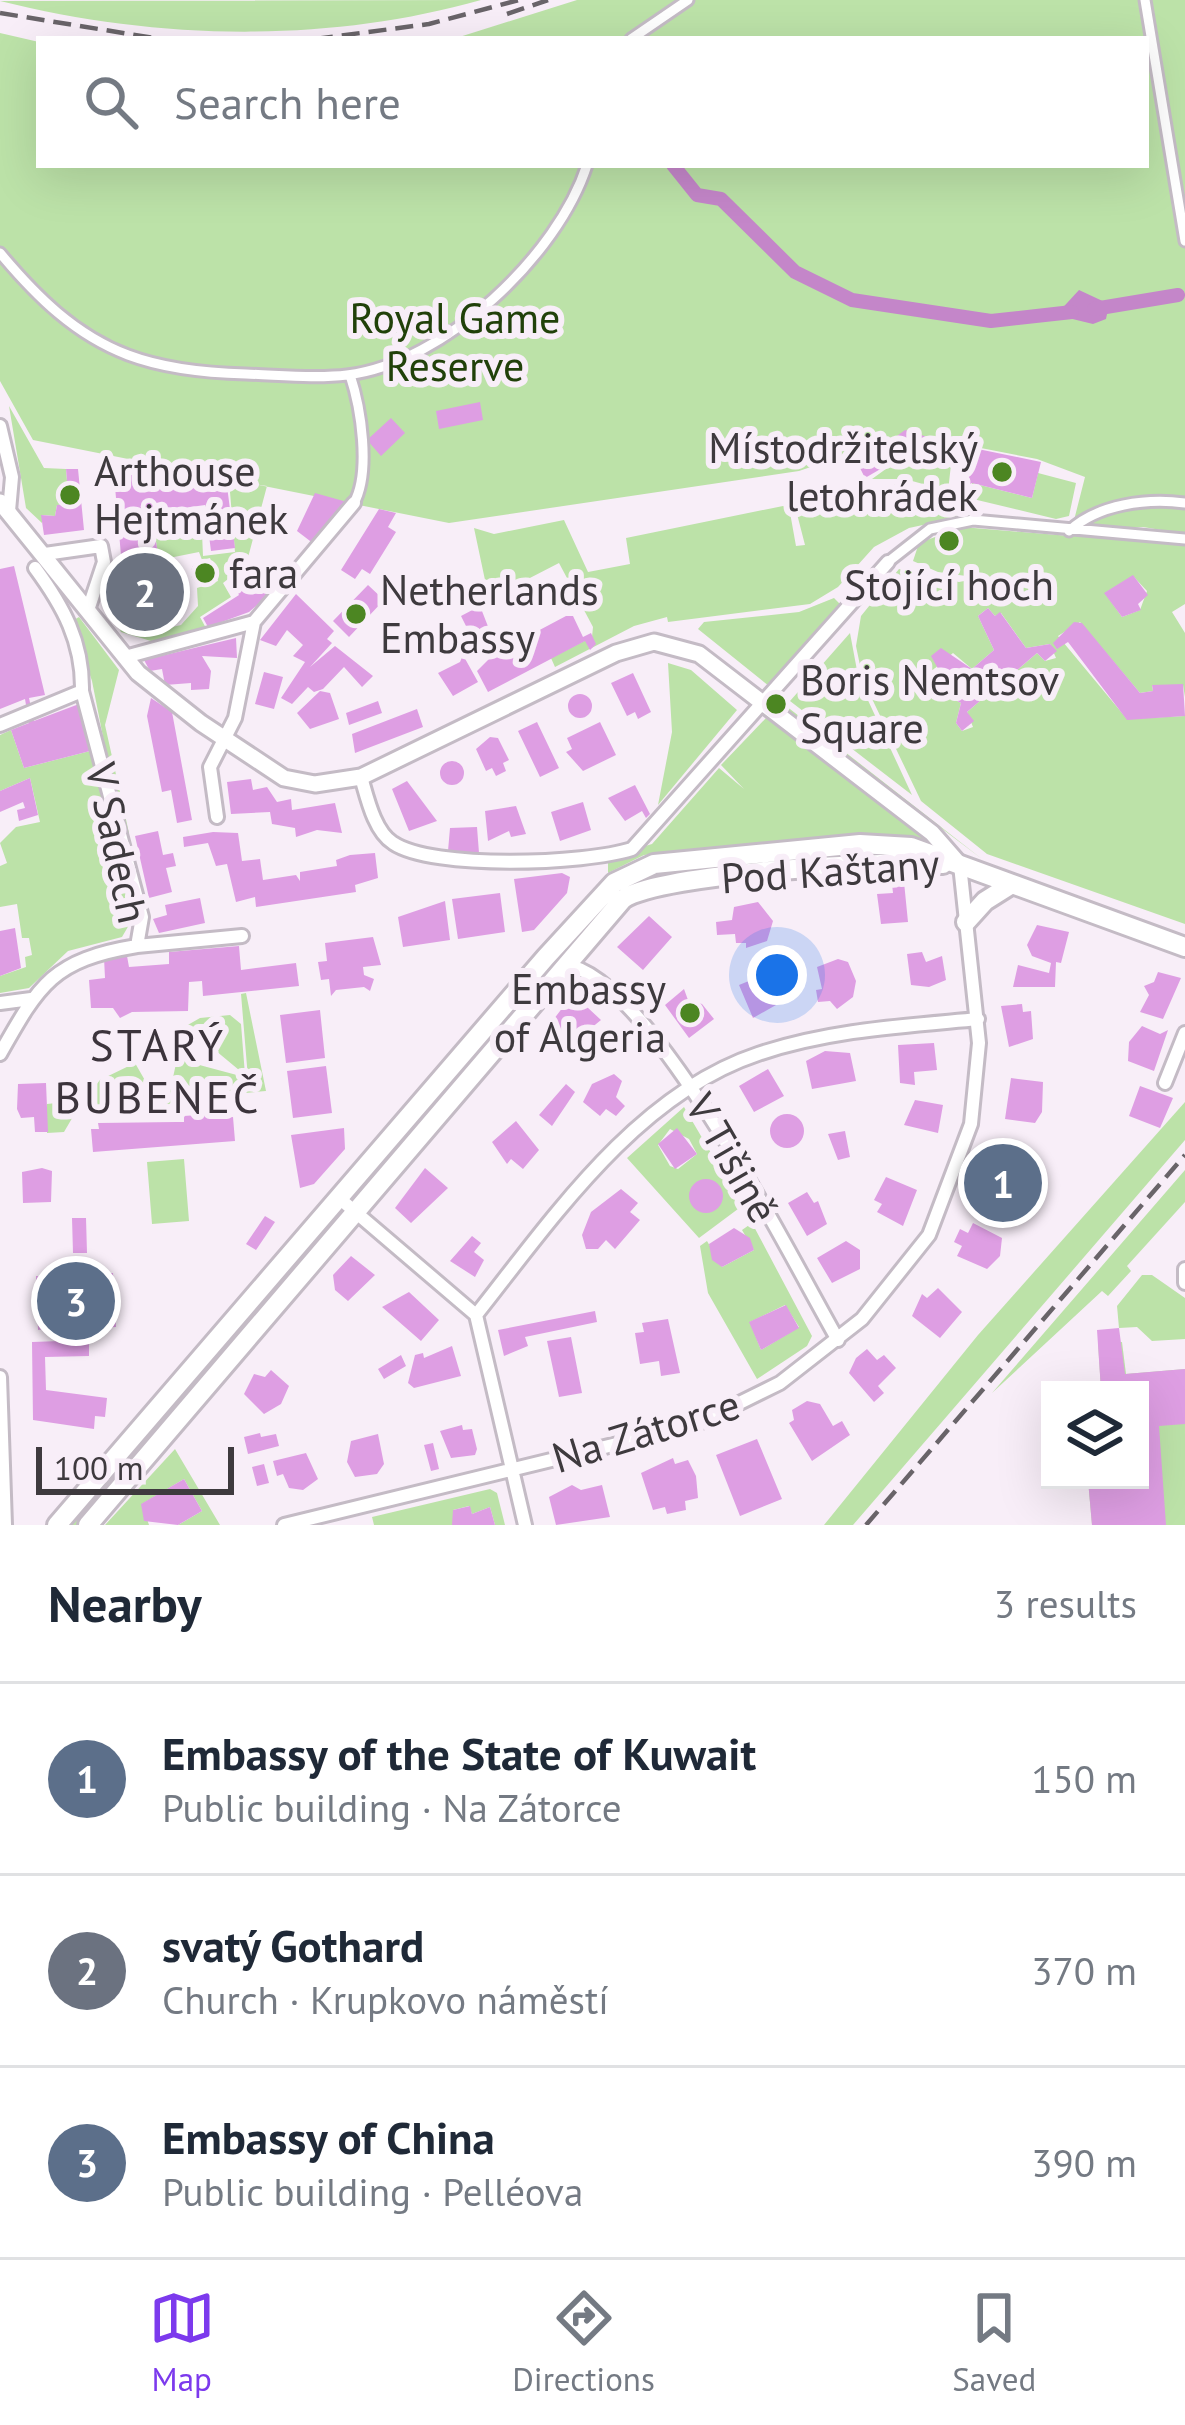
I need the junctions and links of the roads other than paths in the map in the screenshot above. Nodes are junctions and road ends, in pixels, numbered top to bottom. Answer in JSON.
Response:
{"nodes":[{"id":1,"x":688,"y":0,"type":"edge"},
{"id":2,"x":1145,"y":0,"type":"edge"},
{"id":3,"x":636,"y":36,"type":"edge"},
{"id":4,"x":586,"y":168,"type":"edge"},
{"id":5,"x":1185,"y":241,"type":"edge"},
{"id":6,"x":0,"y":254,"type":"edge"},
{"id":7,"x":350,"y":375,"type":"junction"},
{"id":8,"x":0,"y":426,"type":"edge"},
{"id":9,"x":1185,"y":502,"type":"edge"},
{"id":10,"x":354,"y":503,"type":"joint"},
{"id":11,"x":4,"y":507,"type":"edge"},
{"id":12,"x":1069,"y":530,"type":"junction"},
{"id":13,"x":1185,"y":539,"type":"edge"},
{"id":14,"x":40,"y":561,"type":"junction"},
{"id":15,"x":888,"y":562,"type":"joint"},
{"id":16,"x":88,"y":610,"type":"junction"},
{"id":17,"x":254,"y":622,"type":"junction"},
{"id":18,"x":124,"y":657,"type":"junction"},
{"id":19,"x":82,"y":691,"type":"junction"},
{"id":20,"x":765,"y":703,"type":"junction"},
{"id":21,"x":0,"y":724,"type":"edge"},
{"id":22,"x":224,"y":740,"type":"junction"},
{"id":23,"x":362,"y":777,"type":"junction"},
{"id":24,"x":217,"y":817,"type":"dead end"},
{"id":25,"x":960,"y":865,"type":"junction"},
{"id":26,"x":1012,"y":884,"type":"junction"},
{"id":27,"x":967,"y":922,"type":"junction"},
{"id":28,"x":242,"y":936,"type":"dead end"},
{"id":29,"x":137,"y":946,"type":"junction"},
{"id":30,"x":1185,"y":947,"type":"edge"},
{"id":31,"x":546,"y":957,"type":"junction"},
{"id":32,"x":568,"y":966,"type":"junction"},
{"id":33,"x":31,"y":999,"type":"junction"},
{"id":34,"x":0,"y":1003,"type":"edge"},
{"id":35,"x":978,"y":1019,"type":"junction"},
{"id":36,"x":1185,"y":1033,"type":"edge"},
{"id":37,"x":0,"y":1054,"type":"edge"},
{"id":38,"x":1165,"y":1083,"type":"dead end"},
{"id":39,"x":691,"y":1088,"type":"junction"},
{"id":40,"x":339,"y":1198,"type":"junction"},
{"id":41,"x":356,"y":1212,"type":"junction"},
{"id":42,"x":476,"y":1315,"type":"junction"},
{"id":43,"x":838,"y":1340,"type":"junction"},
{"id":44,"x":0,"y":1377,"type":"edge"},
{"id":45,"x":512,"y":1471,"type":"junction"},
{"id":46,"x":353,"y":1508,"type":"junction"},
{"id":47,"x":5,"y":1525,"type":"edge"},
{"id":48,"x":57,"y":1525,"type":"edge"},
{"id":49,"x":88,"y":1525,"type":"edge"},
{"id":50,"x":284,"y":1525,"type":"edge"},
{"id":51,"x":358,"y":1525,"type":"edge"},
{"id":52,"x":525,"y":1525,"type":"edge"}],
"edges":[{"from":1,"to":3,"type":"street"},
{"from":2,"to":5,"type":"street"},
{"from":4,"to":7,"type":"street"},
{"from":6,"to":7,"type":"street"},
{"from":7,"to":10,"type":"street"},
{"from":8,"to":11,"type":"street"},
{"from":9,"to":12,"type":"street"},
{"from":10,"to":17,"type":"street"},
{"from":11,"to":14,"type":"street"},
{"from":12,"to":13,"type":"street"},
{"from":12,"to":15,"type":"street"},
{"from":14,"to":16,"type":"street"},
{"from":14,"to":16,"type":"street"},
{"from":14,"to":19,"type":"street","name":"V Sadech"},
{"from":15,"to":20,"type":"street"},
{"from":16,"to":18,"type":"street"},
{"from":17,"to":18,"type":"street"},
{"from":17,"to":22,"type":"street"},
{"from":18,"to":22,"type":"street"},
{"from":19,"to":21,"type":"street"},
{"from":19,"to":29,"type":"street","name":"V Sadech"},
{"from":20,"to":23,"type":"street"},
{"from":20,"to":23,"type":"street"},
{"from":20,"to":25,"type":"street"},
{"from":22,"to":23,"type":"street"},
{"from":22,"to":24,"type":"street"},
{"from":25,"to":26,"type":"main road"},
{"from":25,"to":27,"type":"street","name":"Na Zátorce"},
{"from":25,"to":31,"type":"main road","name":"Pod Kaštany"},
{"from":25,"to":32,"type":"main road","name":"Pod Kaštany"},
{"from":26,"to":27,"type":"main road"},
{"from":26,"to":30,"type":"main road"},
{"from":27,"to":35,"type":"street","name":"Na Zátorce"},
{"from":28,"to":29,"type":"street"},
{"from":29,"to":33,"type":"street","name":"V Sadech"},
{"from":31,"to":32,"type":"street","name":"V Tišině"},
{"from":31,"to":40,"type":"main road","name":"Pod Kaštany"},
{"from":32,"to":39,"type":"street","name":"V Tišině"},
{"from":32,"to":41,"type":"main road","name":"Pod Kaštany"},
{"from":33,"to":34,"type":"street"},
{"from":33,"to":37,"type":"street","name":"V Sadech"},
{"from":35,"to":39,"type":"street"},
{"from":35,"to":43,"type":"street","name":"Na Zátorce"},
{"from":36,"to":38,"type":"street"},
{"from":39,"to":42,"type":"street"},
{"from":39,"to":43,"type":"street","name":"V Tišině"},
{"from":40,"to":41,"type":"street"},
{"from":40,"to":48,"type":"main road","name":"Pod Kaštany"},
{"from":41,"to":42,"type":"street"},
{"from":41,"to":49,"type":"main road","name":"Pod Kaštany"},
{"from":42,"to":45,"type":"street"},
{"from":43,"to":45,"type":"street","name":"Na Zátorce"},
{"from":44,"to":47,"type":"street"},
{"from":45,"to":46,"type":"street","name":"Na Zátorce"},
{"from":45,"to":52,"type":"street"},
{"from":46,"to":50,"type":"street","name":"Na Zátorce"},
{"from":46,"to":51,"type":"street"}]}
